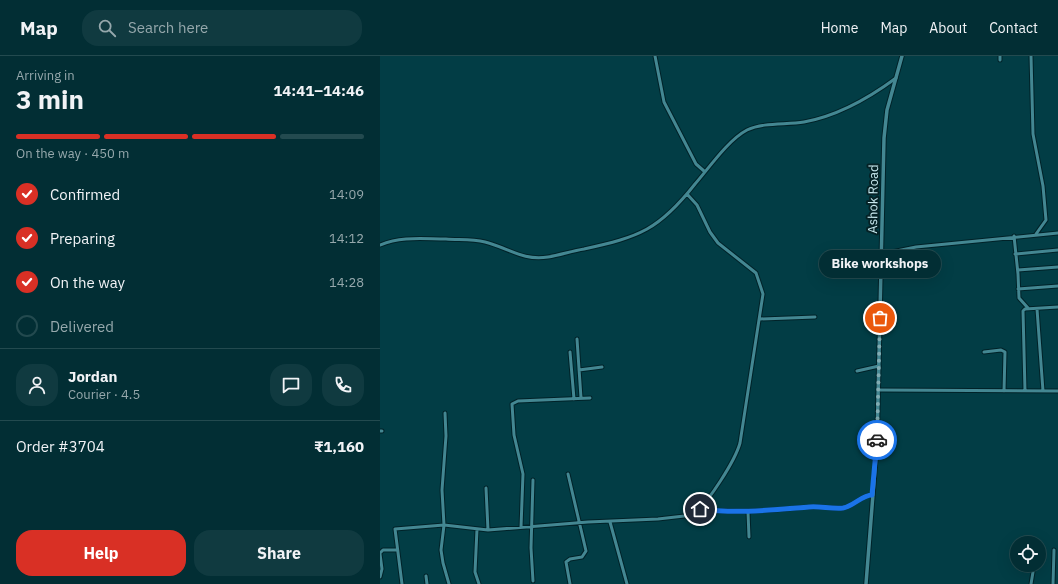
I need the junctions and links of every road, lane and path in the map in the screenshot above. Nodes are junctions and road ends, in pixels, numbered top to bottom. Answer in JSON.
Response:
{"nodes":[{"id":1,"x":655,"y":56,"type":"edge"},
{"id":2,"x":902,"y":56,"type":"edge"},
{"id":3,"x":1031,"y":56,"type":"edge"},
{"id":4,"x":896,"y":78,"type":"junction"},
{"id":5,"x":704,"y":171,"type":"junction"},
{"id":6,"x":687,"y":194,"type":"junction"},
{"id":7,"x":1058,"y":233,"type":"edge"},
{"id":8,"x":1036,"y":234,"type":"junction"},
{"id":9,"x":1014,"y":236,"type":"junction"},
{"id":10,"x":380,"y":245,"type":"edge"},
{"id":11,"x":1058,"y":250,"type":"edge"},
{"id":12,"x":882,"y":254,"type":"junction"},
{"id":13,"x":1015,"y":254,"type":"junction"},
{"id":14,"x":1058,"y":267,"type":"edge"},
{"id":15,"x":1018,"y":270,"type":"junction"},
{"id":16,"x":1058,"y":286,"type":"edge"},
{"id":17,"x":1018,"y":289,"type":"junction"},
{"id":18,"x":1058,"y":307,"type":"edge"},
{"id":19,"x":1028,"y":309,"type":"junction"},
{"id":20,"x":1037,"y":309,"type":"junction"},
{"id":21,"x":815,"y":317,"type":"dead end"},
{"id":22,"x":760,"y":319,"type":"junction"},
{"id":23,"x":577,"y":339,"type":"dead end"},
{"id":24,"x":570,"y":352,"type":"dead end"},
{"id":25,"x":984,"y":352,"type":"dead end"},
{"id":26,"x":879,"y":366,"type":"junction"},
{"id":27,"x":602,"y":367,"type":"dead end"},
{"id":28,"x":579,"y":370,"type":"junction"},
{"id":29,"x":857,"y":371,"type":"dead end"},
{"id":30,"x":879,"y":390,"type":"junction"},
{"id":31,"x":1004,"y":390,"type":"junction"},
{"id":32,"x":1025,"y":391,"type":"junction"},
{"id":33,"x":1043,"y":391,"type":"junction"},
{"id":34,"x":1058,"y":391,"type":"edge"},
{"id":35,"x":582,"y":398,"type":"junction"},
{"id":36,"x":590,"y":398,"type":"dead end"},
{"id":37,"x":574,"y":399,"type":"junction"},
{"id":38,"x":445,"y":412,"type":"dead end"},
{"id":39,"x":568,"y":474,"type":"dead end"},
{"id":40,"x":533,"y":480,"type":"dead end"},
{"id":41,"x":486,"y":488,"type":"dead end"},
{"id":42,"x":872,"y":495,"type":"junction"},
{"id":43,"x":700,"y":509,"type":"junction"},
{"id":44,"x":748,"y":512,"type":"junction"},
{"id":45,"x":610,"y":522,"type":"junction"},
{"id":46,"x":579,"y":523,"type":"junction"},
{"id":47,"x":444,"y":525,"type":"junction"},
{"id":48,"x":521,"y":527,"type":"junction"},
{"id":49,"x":533,"y":527,"type":"junction"},
{"id":50,"x":478,"y":529,"type":"junction"},
{"id":51,"x":488,"y":530,"type":"junction"},
{"id":52,"x":749,"y":537,"type":"dead end"},
{"id":53,"x":396,"y":550,"type":"junction"},
{"id":54,"x":1054,"y":550,"type":"dead end"},
{"id":55,"x":380,"y":553,"type":"edge"},
{"id":56,"x":1033,"y":572,"type":"dead end"},
{"id":57,"x":426,"y":576,"type":"dead end"},
{"id":58,"x":380,"y":577,"type":"edge"},
{"id":59,"x":533,"y":581,"type":"dead end"},
{"id":60,"x":402,"y":584,"type":"edge"},
{"id":61,"x":427,"y":584,"type":"edge"},
{"id":62,"x":449,"y":584,"type":"edge"},
{"id":63,"x":479,"y":584,"type":"edge"},
{"id":64,"x":570,"y":584,"type":"edge"},
{"id":65,"x":627,"y":584,"type":"edge"},
{"id":66,"x":866,"y":584,"type":"edge"},
{"id":67,"x":1031,"y":584,"type":"edge"},
{"id":68,"x":1053,"y":584,"type":"edge"}],
"edges":[{"from":1,"to":5,"type":"street"},
{"from":2,"to":4,"type":"street","name":"Ashok Road"},
{"from":3,"to":8,"type":"street"},
{"from":4,"to":5,"type":"street"},
{"from":4,"to":12,"type":"street","name":"Ashok Road"},
{"from":5,"to":6,"type":"street"},
{"from":6,"to":10,"type":"street"},
{"from":6,"to":22,"type":"street"},
{"from":7,"to":8,"type":"street"},
{"from":8,"to":9,"type":"street"},
{"from":9,"to":12,"type":"street"},
{"from":9,"to":13,"type":"street"},
{"from":11,"to":13,"type":"street"},
{"from":12,"to":26,"type":"street","name":"Ashok Road"},
{"from":13,"to":15,"type":"street"},
{"from":14,"to":15,"type":"street"},
{"from":15,"to":17,"type":"street"},
{"from":16,"to":17,"type":"street"},
{"from":17,"to":19,"type":"street"},
{"from":18,"to":20,"type":"street"},
{"from":19,"to":20,"type":"street"},
{"from":19,"to":32,"type":"street"},
{"from":20,"to":33,"type":"street"},
{"from":21,"to":22,"type":"street"},
{"from":22,"to":43,"type":"street"},
{"from":23,"to":28,"type":"street"},
{"from":24,"to":37,"type":"street"},
{"from":25,"to":31,"type":"street"},
{"from":26,"to":29,"type":"street"},
{"from":26,"to":30,"type":"street","name":"Ashok Road"},
{"from":27,"to":28,"type":"street"},
{"from":28,"to":35,"type":"street"},
{"from":30,"to":31,"type":"street"},
{"from":30,"to":42,"type":"street","name":"Ashok Road"},
{"from":31,"to":32,"type":"street"},
{"from":32,"to":33,"type":"street"},
{"from":33,"to":34,"type":"street"},
{"from":35,"to":36,"type":"street"},
{"from":35,"to":37,"type":"street"},
{"from":37,"to":48,"type":"street"},
{"from":38,"to":47,"type":"street"},
{"from":39,"to":46,"type":"street"},
{"from":40,"to":49,"type":"street"},
{"from":41,"to":51,"type":"street"},
{"from":42,"to":44,"type":"street"},
{"from":42,"to":66,"type":"street","name":"Ashok Road"},
{"from":43,"to":44,"type":"street"},
{"from":43,"to":45,"type":"street"},
{"from":44,"to":52,"type":"street"},
{"from":45,"to":46,"type":"street"},
{"from":45,"to":65,"type":"street"},
{"from":46,"to":49,"type":"street"},
{"from":46,"to":64,"type":"street"},
{"from":47,"to":50,"type":"street"},
{"from":47,"to":53,"type":"street"},
{"from":47,"to":62,"type":"street"},
{"from":48,"to":49,"type":"street"},
{"from":48,"to":51,"type":"street"},
{"from":49,"to":59,"type":"street"},
{"from":50,"to":51,"type":"street"},
{"from":50,"to":63,"type":"street"},
{"from":53,"to":55,"type":"street"},
{"from":53,"to":60,"type":"street"},
{"from":54,"to":68,"type":"street"},
{"from":55,"to":58,"type":"street"},
{"from":56,"to":67,"type":"street"},
{"from":57,"to":61,"type":"street"}]}
